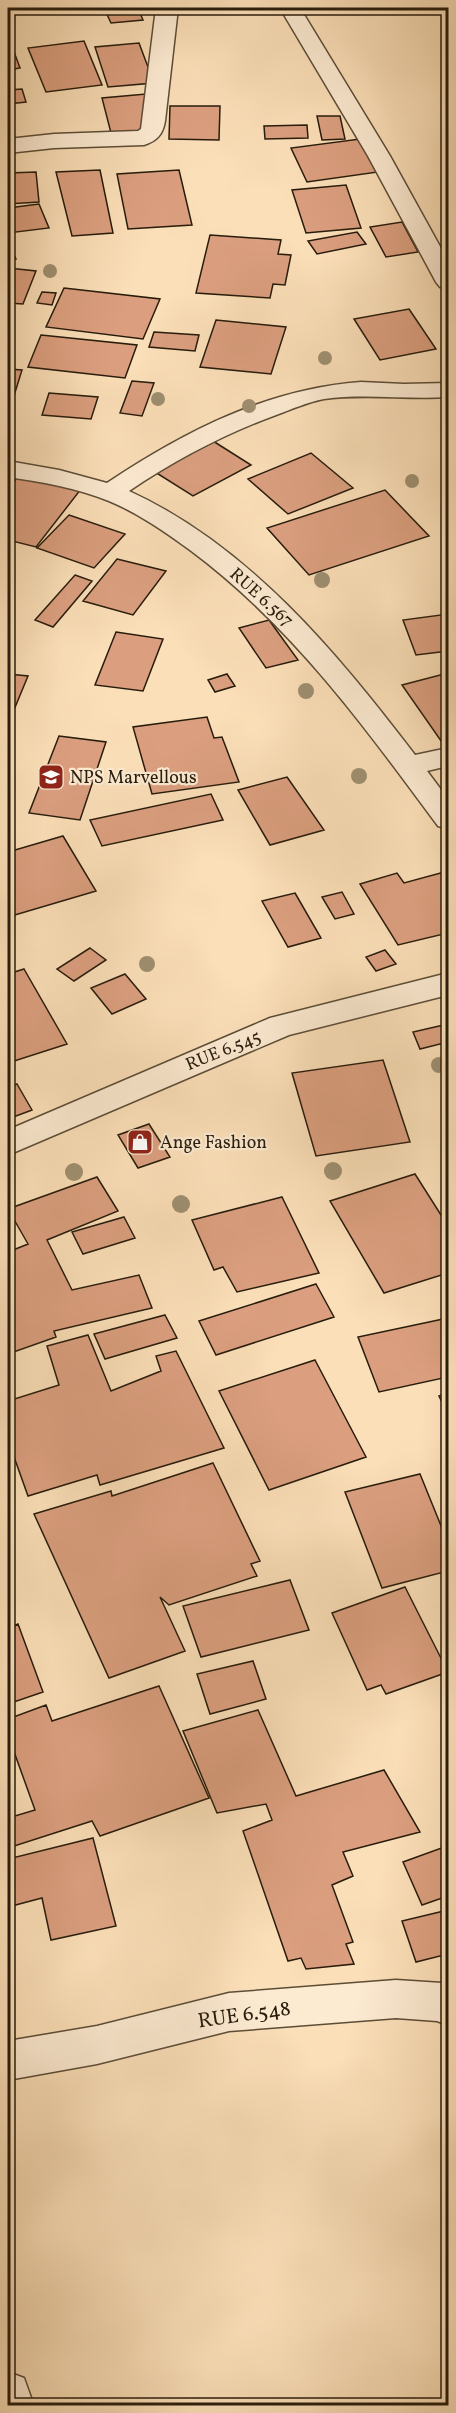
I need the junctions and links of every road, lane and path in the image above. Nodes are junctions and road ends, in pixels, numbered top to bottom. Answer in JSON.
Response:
{"nodes":[{"id":1,"x":167,"y":8,"type":"edge"},
{"id":2,"x":290,"y":8,"type":"edge"},
{"id":3,"x":8,"y":146,"type":"edge"},
{"id":4,"x":448,"y":282,"type":"edge"},
{"id":5,"x":448,"y":390,"type":"edge"},
{"id":6,"x":8,"y":469,"type":"edge"},
{"id":7,"x":110,"y":492,"type":"junction"},
{"id":8,"x":448,"y":757,"type":"edge"},
{"id":9,"x":408,"y":766,"type":"junction"},
{"id":10,"x":448,"y":819,"type":"edge"},
{"id":11,"x":448,"y":984,"type":"edge"},
{"id":12,"x":8,"y":1143,"type":"edge"},
{"id":13,"x":448,"y":2006,"type":"edge"},
{"id":14,"x":8,"y":2061,"type":"edge"},
{"id":15,"x":8,"y":2394,"type":"edge"},
{"id":16,"x":12,"y":2406,"type":"edge"}],
"edges":[{"from":1,"to":3,"type":"street"},
{"from":2,"to":4,"type":"street"},
{"from":5,"to":7,"type":"street"},
{"from":6,"to":7,"type":"street","name":"RUE 6.567"},
{"from":7,"to":9,"type":"street","name":"RUE 6.567"},
{"from":8,"to":9,"type":"street"},
{"from":9,"to":10,"type":"street","name":"RUE 6.567"},
{"from":11,"to":12,"type":"street","name":"RUE 6.545"},
{"from":13,"to":14,"type":"street","name":"RUE 6.548"},
{"from":15,"to":16,"type":"street"}]}
